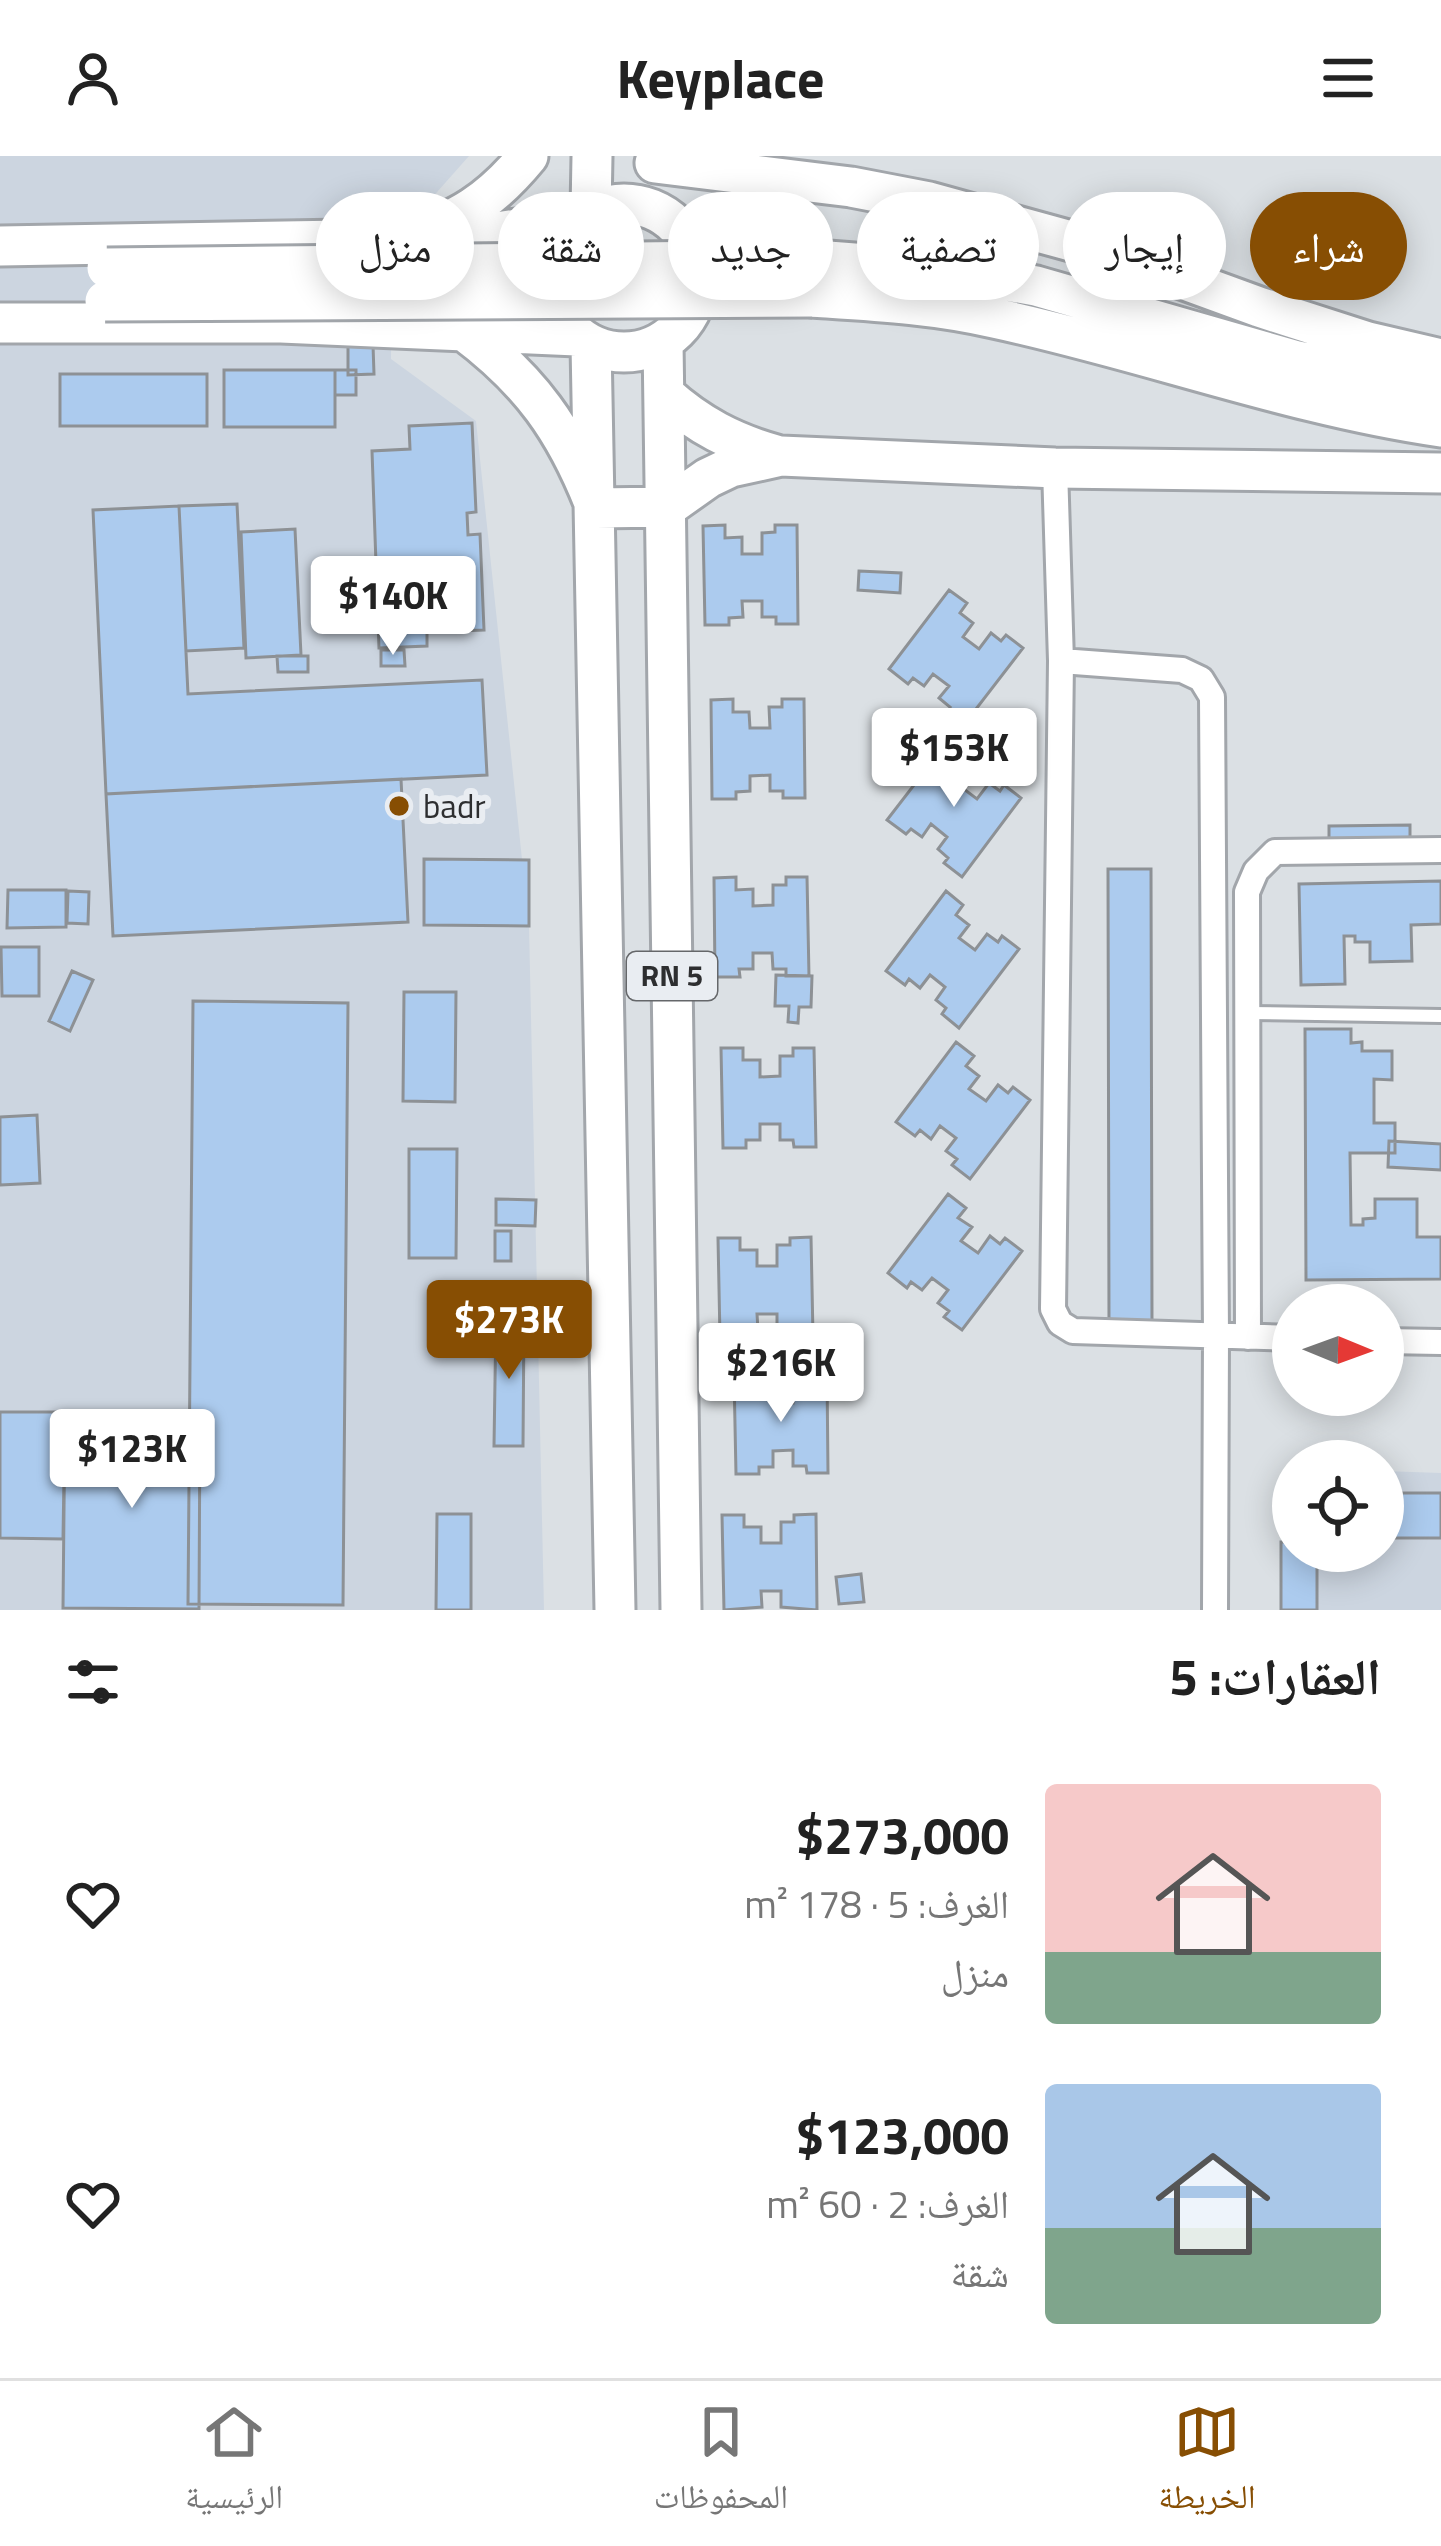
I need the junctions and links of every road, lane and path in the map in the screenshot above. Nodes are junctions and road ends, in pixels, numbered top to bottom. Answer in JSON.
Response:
{"nodes":[{"id":1,"x":528,"y":156,"type":"edge"},
{"id":2,"x":592,"y":156,"type":"edge"},
{"id":3,"x":655,"y":160,"type":"edge"},
{"id":4,"x":587,"y":192,"type":"edge"},
{"id":5,"x":644,"y":206,"type":"edge"},
{"id":6,"x":474,"y":208,"type":"edge"},
{"id":7,"x":656,"y":209,"type":"junction"},
{"id":8,"x":316,"y":240,"type":"edge"},
{"id":9,"x":0,"y":245,"type":"edge"},
{"id":10,"x":0,"y":269,"type":"edge"},
{"id":11,"x":833,"y":277,"type":"edge"},
{"id":12,"x":668,"y":279,"type":"edge"},
{"id":13,"x":833,"y":283,"type":"edge"},
{"id":14,"x":106,"y":284,"type":"junction"},
{"id":15,"x":554,"y":300,"type":"edge"},
{"id":16,"x":0,"y":302,"type":"edge"},
{"id":17,"x":0,"y":323,"type":"edge"},
{"id":18,"x":463,"y":330,"type":"junction"},
{"id":19,"x":584,"y":341,"type":"junction"},
{"id":20,"x":663,"y":342,"type":"junction"},
{"id":21,"x":1441,"y":359,"type":"edge"},
{"id":22,"x":1441,"y":389,"type":"edge"},
{"id":23,"x":665,"y":395,"type":"junction"},
{"id":24,"x":1441,"y":427,"type":"edge"},
{"id":25,"x":781,"y":457,"type":"junction"},
{"id":26,"x":1055,"y":468,"type":"junction"},
{"id":27,"x":1441,"y":473,"type":"edge"},
{"id":28,"x":667,"y":507,"type":"junction"},
{"id":29,"x":596,"y":508,"type":"junction"},
{"id":30,"x":1061,"y":661,"type":"junction"},
{"id":31,"x":1441,"y":850,"type":"edge"},
{"id":32,"x":1247,"y":1013,"type":"junction"},
{"id":33,"x":1441,"y":1016,"type":"edge"},
{"id":34,"x":1216,"y":1336,"type":"junction"},
{"id":35,"x":1248,"y":1337,"type":"junction"},
{"id":36,"x":1272,"y":1338,"type":"edge"},
{"id":37,"x":1404,"y":1341,"type":"edge"},
{"id":38,"x":1441,"y":1342,"type":"edge"},
{"id":39,"x":615,"y":1610,"type":"edge"},
{"id":40,"x":681,"y":1610,"type":"edge"},
{"id":41,"x":1215,"y":1610,"type":"edge"}],
"edges":[{"from":1,"to":6,"type":"highway"},
{"from":2,"to":4,"type":"highway"},
{"from":3,"to":7,"type":"highway"},
{"from":3,"to":21,"type":"highway"},
{"from":5,"to":7,"type":"highway"},
{"from":7,"to":20,"type":"highway"},
{"from":8,"to":9,"type":"highway"},
{"from":10,"to":14,"type":"highway"},
{"from":11,"to":22,"type":"highway"},
{"from":12,"to":14,"type":"highway","bridge":true},
{"from":13,"to":24,"type":"highway"},
{"from":14,"to":16,"type":"highway"},
{"from":15,"to":19,"type":"highway"},
{"from":17,"to":18,"type":"highway"},
{"from":18,"to":19,"type":"highway"},
{"from":18,"to":29,"type":"highway"},
{"from":19,"to":20,"type":"highway"},
{"from":19,"to":29,"type":"highway","number":"RN 5"},
{"from":20,"to":23,"type":"highway","number":"RN 5"},
{"from":23,"to":25,"type":"highway"},
{"from":23,"to":28,"type":"highway","number":"RN 5"},
{"from":25,"to":26,"type":"highway"},
{"from":25,"to":28,"type":"highway"},
{"from":26,"to":27,"type":"highway"},
{"from":26,"to":30,"type":"street"},
{"from":28,"to":29,"type":"highway"},
{"from":28,"to":40,"type":"highway","number":"RN 5"},
{"from":29,"to":39,"type":"highway","number":"RN 5"},
{"from":30,"to":34,"type":"street"},
{"from":30,"to":34,"type":"street"},
{"from":31,"to":32,"type":"street"},
{"from":32,"to":33,"type":"lane"},
{"from":32,"to":35,"type":"street"},
{"from":34,"to":35,"type":"street"},
{"from":34,"to":41,"type":"street"},
{"from":35,"to":36,"type":"street"},
{"from":37,"to":38,"type":"street"}]}
